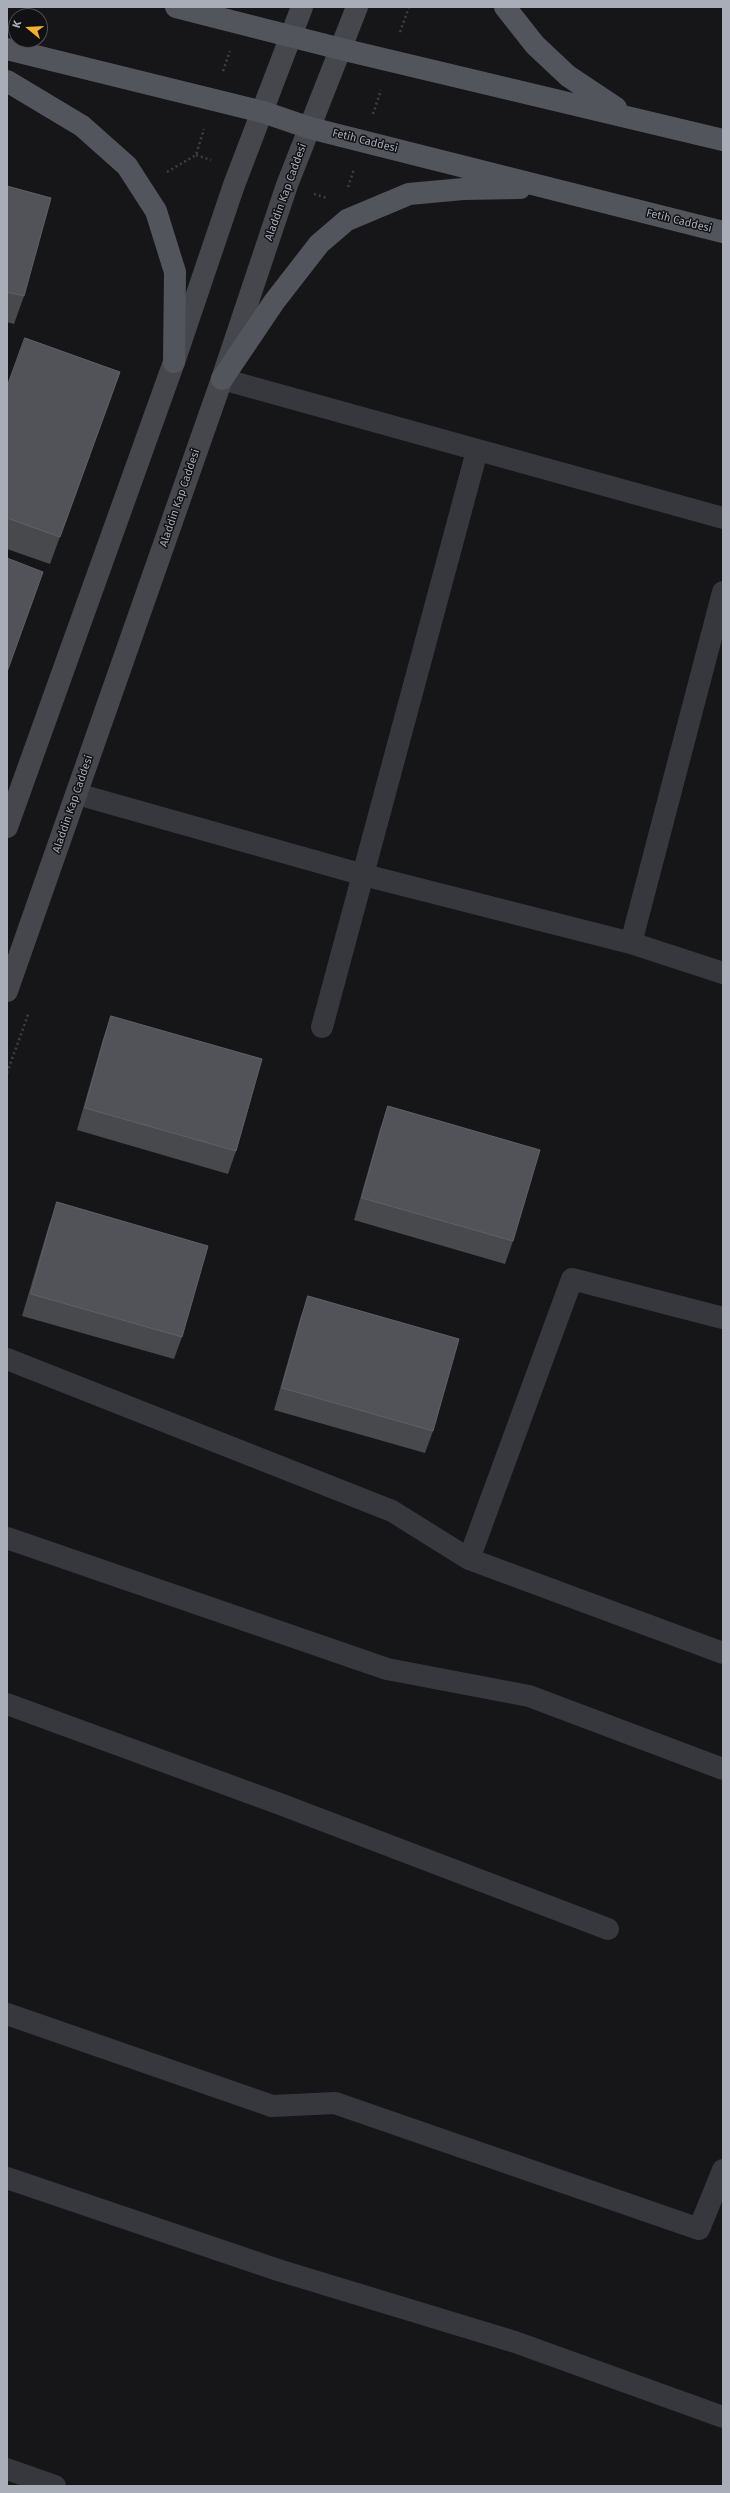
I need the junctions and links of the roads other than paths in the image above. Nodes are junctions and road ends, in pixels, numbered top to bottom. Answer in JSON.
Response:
{"nodes":[{"id":1,"x":176,"y":7,"type":"edge"},
{"id":2,"x":302,"y":7,"type":"edge"},
{"id":3,"x":357,"y":7,"type":"edge"},
{"id":4,"x":505,"y":7,"type":"edge"},
{"id":5,"x":292,"y":36,"type":"junction"},
{"id":6,"x":7,"y":48,"type":"edge"},
{"id":7,"x":341,"y":49,"type":"junction"},
{"id":8,"x":7,"y":81,"type":"edge"},
{"id":9,"x":263,"y":112,"type":"junction"},
{"id":10,"x":627,"y":116,"type":"junction"},
{"id":11,"x":310,"y":128,"type":"junction"},
{"id":12,"x":723,"y":140,"type":"edge"},
{"id":13,"x":549,"y":187,"type":"junction"},
{"id":14,"x":723,"y":232,"type":"edge"},
{"id":15,"x":174,"y":362,"type":"junction"},
{"id":16,"x":222,"y":379,"type":"junction"},
{"id":17,"x":477,"y":451,"type":"junction"},
{"id":18,"x":723,"y":518,"type":"edge"},
{"id":19,"x":723,"y":592,"type":"edge"},
{"id":20,"x":77,"y":794,"type":"junction"},
{"id":21,"x":9,"y":816,"type":"edge"},
{"id":22,"x":364,"y":875,"type":"junction"},
{"id":23,"x":631,"y":943,"type":"junction"},
{"id":24,"x":723,"y":972,"type":"edge"},
{"id":25,"x":7,"y":991,"type":"edge"},
{"id":26,"x":322,"y":1027,"type":"dead end"},
{"id":27,"x":723,"y":1318,"type":"edge"},
{"id":28,"x":7,"y":1359,"type":"edge"},
{"id":29,"x":7,"y":1538,"type":"edge"},
{"id":30,"x":469,"y":1560,"type":"junction"},
{"id":31,"x":723,"y":1653,"type":"edge"},
{"id":32,"x":7,"y":1704,"type":"edge"},
{"id":33,"x":723,"y":1769,"type":"edge"},
{"id":34,"x":608,"y":1929,"type":"dead end"},
{"id":35,"x":7,"y":2014,"type":"edge"},
{"id":36,"x":723,"y":2170,"type":"edge"},
{"id":37,"x":7,"y":2178,"type":"edge"},
{"id":38,"x":723,"y":2417,"type":"edge"},
{"id":39,"x":7,"y":2469,"type":"edge"},
{"id":40,"x":56,"y":2486,"type":"edge"}],
"edges":[{"from":1,"to":5,"type":"main road"},
{"from":2,"to":5,"type":"street"},
{"from":3,"to":7,"type":"street","name":"Aladdin Kap Caddesi"},
{"from":4,"to":10,"type":"main road"},
{"from":5,"to":7,"type":"main road"},
{"from":5,"to":9,"type":"street"},
{"from":6,"to":9,"type":"main road","name":"Fetih Caddesi"},
{"from":7,"to":10,"type":"main road"},
{"from":7,"to":11,"type":"street","name":"Aladdin Kap Caddesi"},
{"from":8,"to":15,"type":"main road"},
{"from":9,"to":11,"type":"main road","name":"Fetih Caddesi"},
{"from":9,"to":15,"type":"street"},
{"from":10,"to":12,"type":"main road"},
{"from":11,"to":13,"type":"main road","name":"Fetih Caddesi"},
{"from":11,"to":16,"type":"street","name":"Aladdin Kap Caddesi"},
{"from":13,"to":14,"type":"main road","name":"Fetih Caddesi"},
{"from":13,"to":16,"type":"main road"},
{"from":15,"to":21,"type":"street"},
{"from":16,"to":17,"type":"street"},
{"from":16,"to":20,"type":"street","name":"Aladdin Kap Caddesi"},
{"from":17,"to":18,"type":"street"},
{"from":17,"to":22,"type":"street"},
{"from":19,"to":23,"type":"street"},
{"from":20,"to":22,"type":"street"},
{"from":20,"to":25,"type":"street","name":"Aladdin Kap Caddesi"},
{"from":22,"to":23,"type":"street"},
{"from":22,"to":26,"type":"street"},
{"from":23,"to":24,"type":"street"},
{"from":27,"to":30,"type":"street"},
{"from":28,"to":30,"type":"street"},
{"from":29,"to":33,"type":"street"},
{"from":30,"to":31,"type":"street"},
{"from":32,"to":34,"type":"street"},
{"from":35,"to":36,"type":"street"},
{"from":37,"to":38,"type":"street"},
{"from":39,"to":40,"type":"street"}]}
